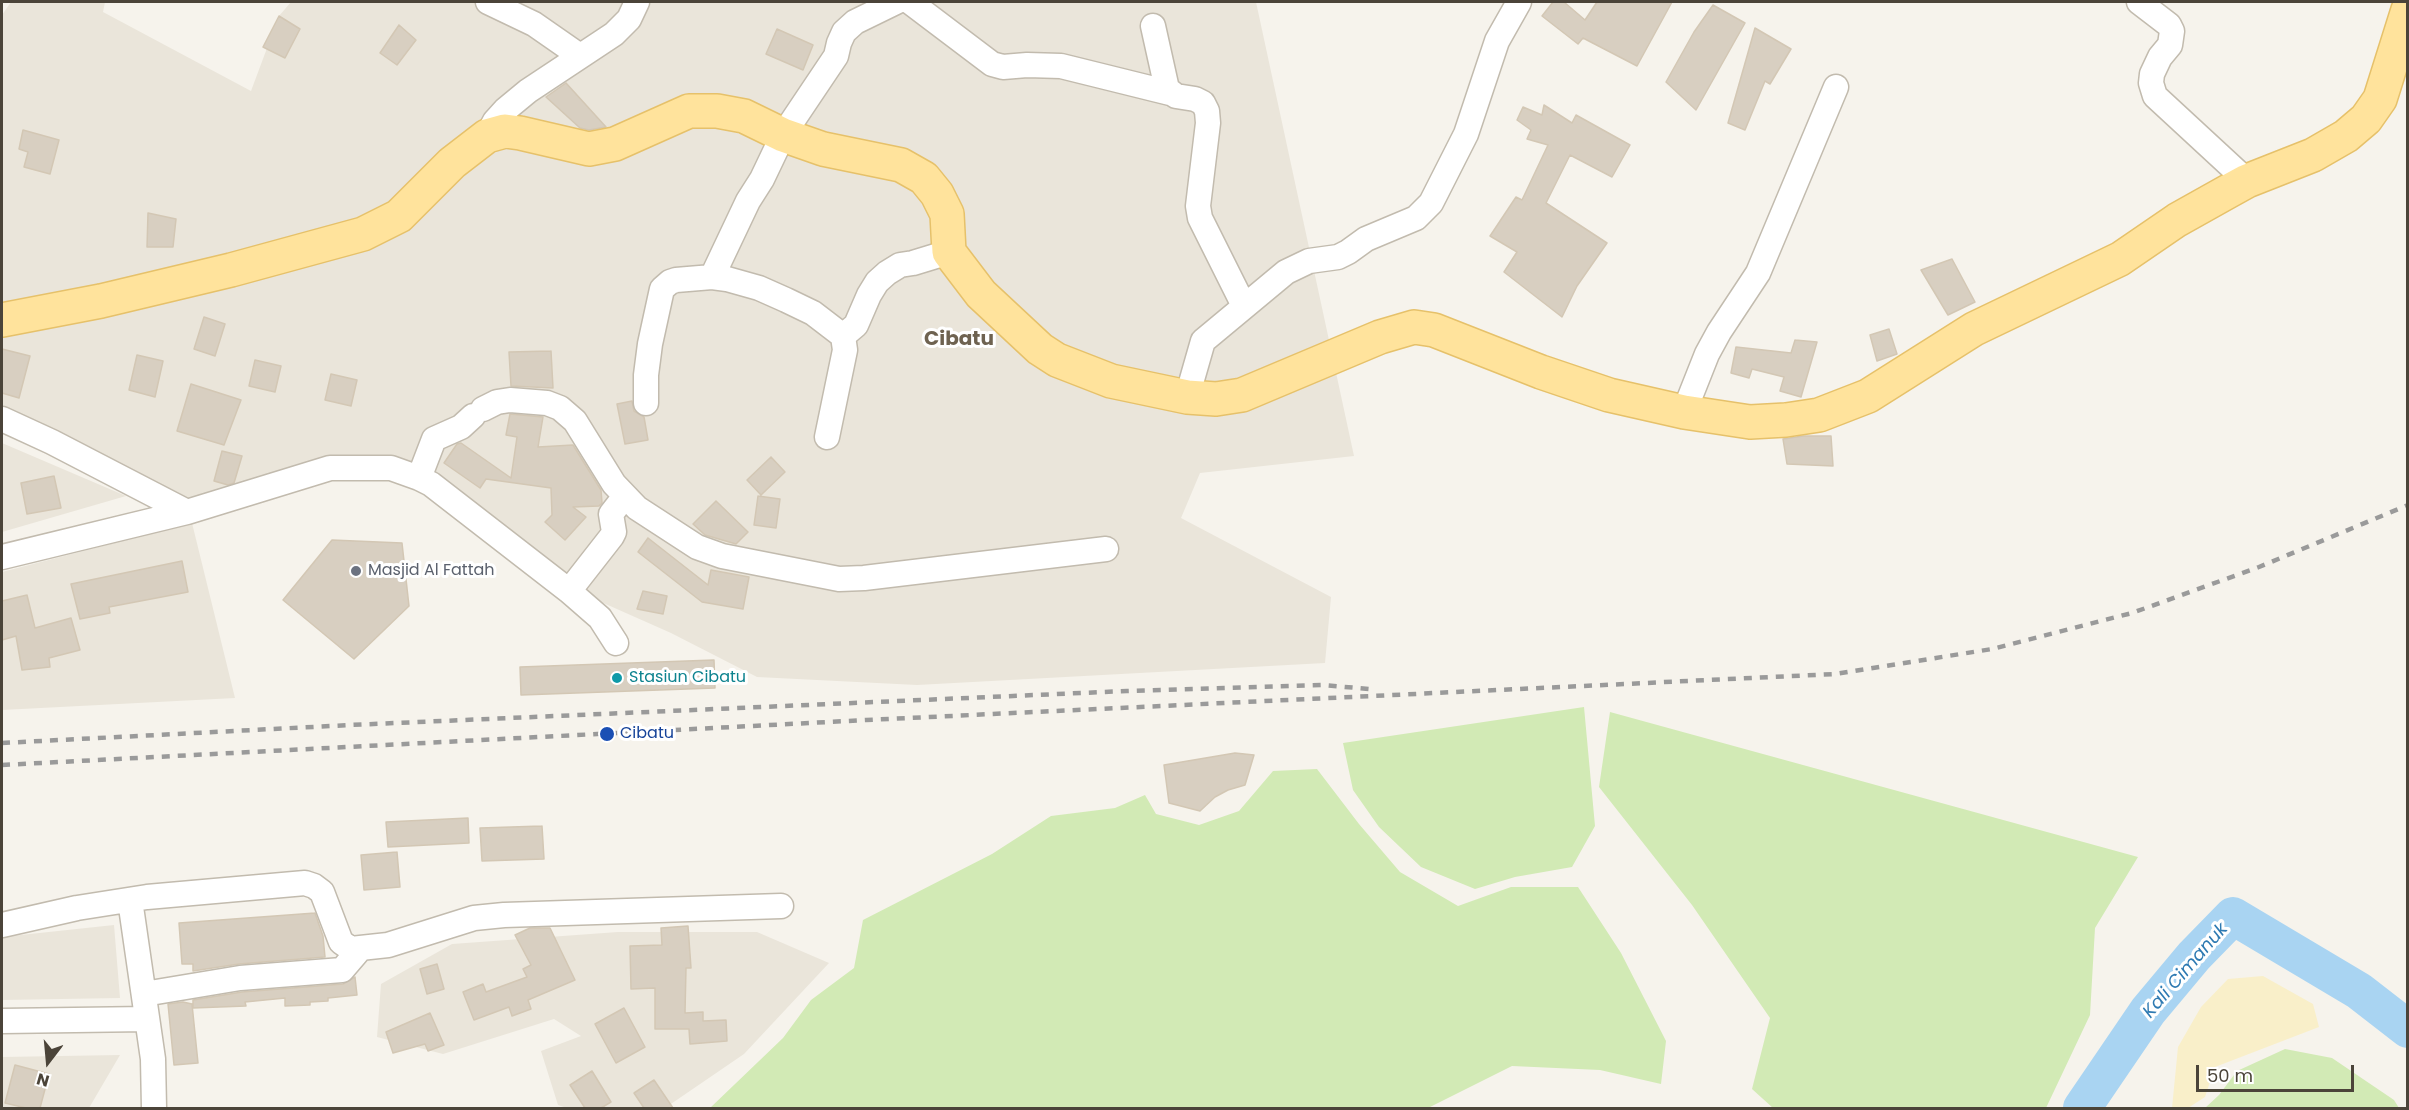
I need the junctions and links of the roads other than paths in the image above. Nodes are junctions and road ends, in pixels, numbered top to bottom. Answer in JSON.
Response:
{"nodes":[{"id":1,"x":488,"y":2,"type":"edge"},
{"id":2,"x":637,"y":2,"type":"edge"},
{"id":3,"x":896,"y":2,"type":"edge"},
{"id":4,"x":910,"y":2,"type":"edge"},
{"id":5,"x":1519,"y":2,"type":"edge"},
{"id":6,"x":2139,"y":2,"type":"edge"},
{"id":7,"x":2408,"y":10,"type":"edge"},
{"id":8,"x":1153,"y":26,"type":"dead end"},
{"id":9,"x":580,"y":56,"type":"junction"},
{"id":10,"x":1836,"y":87,"type":"dead end"},
{"id":11,"x":1170,"y":93,"type":"junction"},
{"id":12,"x":783,"y":135,"type":"junction"},
{"id":13,"x":487,"y":136,"type":"junction"},
{"id":14,"x":2247,"y":181,"type":"junction"},
{"id":15,"x":949,"y":252,"type":"junction"},
{"id":16,"x":712,"y":277,"type":"junction"},
{"id":17,"x":1244,"y":306,"type":"junction"},
{"id":18,"x":2,"y":320,"type":"edge"},
{"id":19,"x":843,"y":336,"type":"junction"},
{"id":20,"x":1187,"y":397,"type":"junction"},
{"id":21,"x":646,"y":403,"type":"dead end"},
{"id":22,"x":1684,"y":411,"type":"junction"},
{"id":23,"x":2,"y":419,"type":"edge"},
{"id":24,"x":827,"y":437,"type":"dead end"},
{"id":25,"x":419,"y":478,"type":"junction"},
{"id":26,"x":625,"y":496,"type":"junction"},
{"id":27,"x":187,"y":512,"type":"junction"},
{"id":28,"x":1106,"y":549,"type":"dead end"},
{"id":29,"x":2,"y":557,"type":"edge"},
{"id":30,"x":569,"y":591,"type":"junction"},
{"id":31,"x":616,"y":643,"type":"dead end"},
{"id":32,"x":130,"y":900,"type":"junction"},
{"id":33,"x":781,"y":906,"type":"dead end"},
{"id":34,"x":2,"y":925,"type":"edge"},
{"id":35,"x":360,"y":949,"type":"junction"},
{"id":36,"x":144,"y":994,"type":"junction"},
{"id":37,"x":147,"y":1019,"type":"junction"},
{"id":38,"x":2,"y":1020,"type":"edge"},
{"id":39,"x":154,"y":1108,"type":"edge"}],
"edges":[{"from":1,"to":9,"type":"street"},
{"from":2,"to":9,"type":"street"},
{"from":3,"to":12,"type":"street"},
{"from":4,"to":11,"type":"street"},
{"from":5,"to":17,"type":"street"},
{"from":6,"to":14,"type":"street"},
{"from":7,"to":14,"type":"main road"},
{"from":8,"to":11,"type":"street"},
{"from":9,"to":13,"type":"street"},
{"from":10,"to":22,"type":"street"},
{"from":11,"to":17,"type":"street"},
{"from":12,"to":13,"type":"main road"},
{"from":12,"to":15,"type":"main road"},
{"from":12,"to":16,"type":"street"},
{"from":13,"to":18,"type":"main road"},
{"from":14,"to":22,"type":"main road"},
{"from":15,"to":19,"type":"street"},
{"from":15,"to":20,"type":"main road"},
{"from":16,"to":19,"type":"street"},
{"from":16,"to":21,"type":"street"},
{"from":17,"to":20,"type":"street"},
{"from":19,"to":24,"type":"street"},
{"from":20,"to":22,"type":"main road"},
{"from":23,"to":27,"type":"street"},
{"from":25,"to":26,"type":"street"},
{"from":25,"to":27,"type":"street"},
{"from":25,"to":30,"type":"street"},
{"from":26,"to":28,"type":"street"},
{"from":26,"to":30,"type":"street"},
{"from":27,"to":29,"type":"street"},
{"from":30,"to":31,"type":"street"},
{"from":32,"to":34,"type":"street"},
{"from":32,"to":35,"type":"street"},
{"from":32,"to":36,"type":"street"},
{"from":33,"to":35,"type":"street"},
{"from":35,"to":36,"type":"street"},
{"from":36,"to":37,"type":"street"},
{"from":37,"to":38,"type":"street"},
{"from":37,"to":39,"type":"street"}]}
